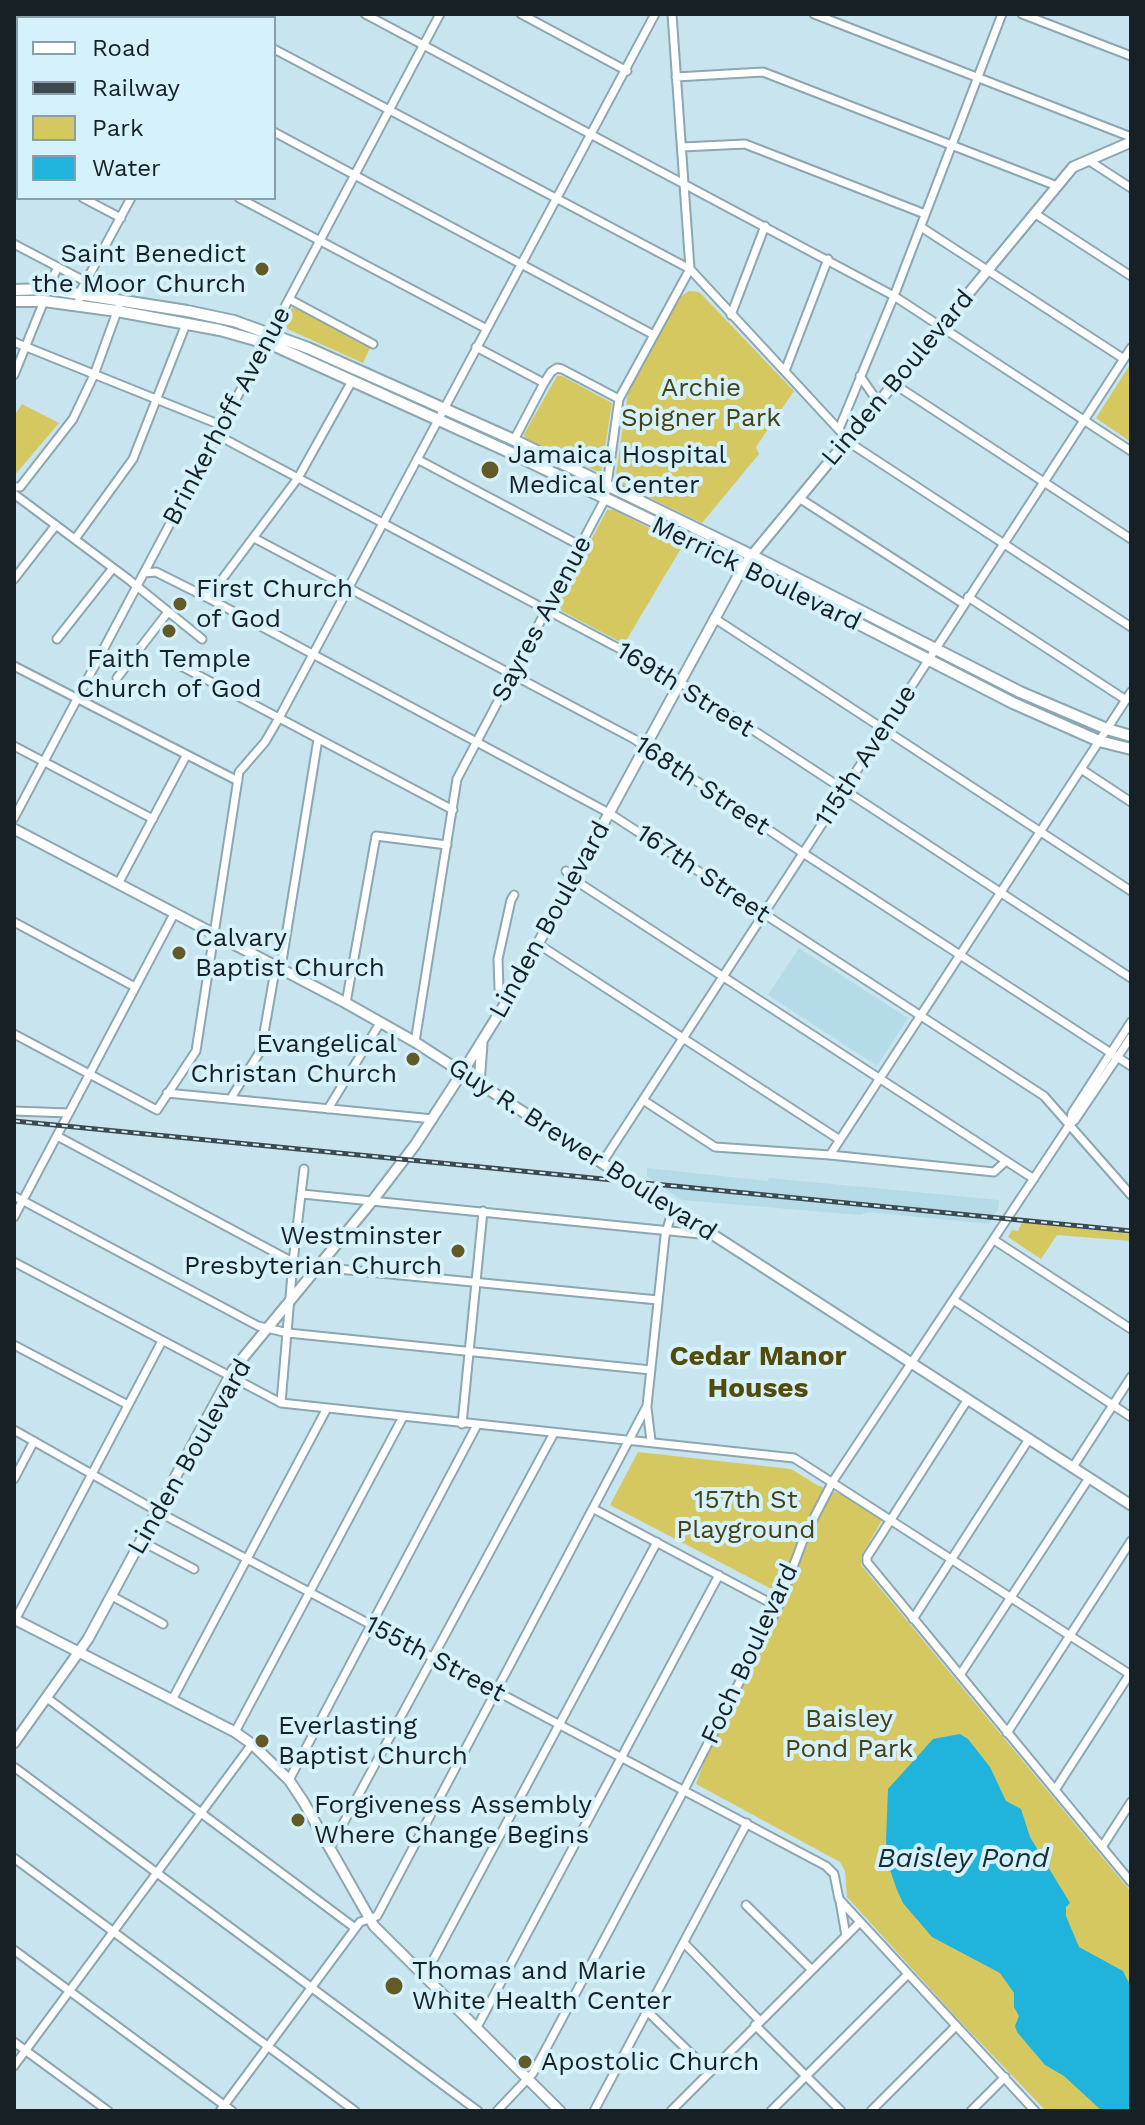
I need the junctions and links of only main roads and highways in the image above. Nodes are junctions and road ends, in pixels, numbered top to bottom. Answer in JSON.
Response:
{"nodes":[{"id":1,"x":1131,"y":139,"type":"edge"},
{"id":2,"x":14,"y":290,"type":"edge"},
{"id":3,"x":46,"y":295,"type":"junction"},
{"id":4,"x":14,"y":301,"type":"edge"},
{"id":5,"x":268,"y":338,"type":"junction"},
{"id":6,"x":751,"y":555,"type":"junction"},
{"id":7,"x":744,"y":565,"type":"junction"},
{"id":8,"x":1023,"y":693,"type":"junction"},
{"id":9,"x":1018,"y":706,"type":"junction"},
{"id":10,"x":1131,"y":736,"type":"edge"},
{"id":11,"x":1131,"y":749,"type":"edge"},
{"id":12,"x":14,"y":829,"type":"edge"},
{"id":13,"x":483,"y":1040,"type":"junction"},
{"id":14,"x":462,"y":1073,"type":"junction"},
{"id":15,"x":479,"y":1084,"type":"junction"},
{"id":16,"x":1131,"y":1505,"type":"edge"},
{"id":17,"x":15,"y":1619,"type":"edge"},
{"id":18,"x":80,"y":1653,"type":"junction"},
{"id":19,"x":14,"y":1743,"type":"edge"},
{"id":20,"x":560,"y":2111,"type":"edge"}],
"edges":[{"from":1,"to":6,"type":"main road","name":"Linden Boulevard"},
{"from":2,"to":3,"type":"main road","name":"Merrick Boulevard"},
{"from":3,"to":4,"type":"main road","name":"Merrick Boulevard"},
{"from":3,"to":5,"type":"main road","name":"Merrick Boulevard"},
{"from":3,"to":5,"type":"main road","name":"Merrick Boulevard"},
{"from":5,"to":6,"type":"main road","name":"Merrick Boulevard"},
{"from":5,"to":7,"type":"main road","name":"Merrick Boulevard"},
{"from":6,"to":7,"type":"main road","name":"Linden Boulevard"},
{"from":6,"to":8,"type":"main road","name":"Merrick Boulevard"},
{"from":7,"to":9,"type":"main road","name":"Merrick Boulevard"},
{"from":7,"to":13,"type":"main road","name":"Linden Boulevard"},
{"from":8,"to":9,"type":"main road"},
{"from":8,"to":10,"type":"main road","name":"Merrick Boulevard"},
{"from":9,"to":11,"type":"main road","name":"Merrick Boulevard"},
{"from":12,"to":14,"type":"main road","name":"Guy R. Brewer Boulevard"},
{"from":13,"to":14,"type":"main road","name":"Linden Boulevard"},
{"from":13,"to":15,"type":"main road"},
{"from":14,"to":15,"type":"main road","name":"Guy R. Brewer Boulevard"},
{"from":14,"to":18,"type":"main road","name":"Linden Boulevard"},
{"from":15,"to":16,"type":"main road","name":"Guy R. Brewer Boulevard"},
{"from":17,"to":18,"type":"main road"},
{"from":18,"to":19,"type":"main road","name":"Linden Boulevard"},
{"from":18,"to":20,"type":"main road"}]}
